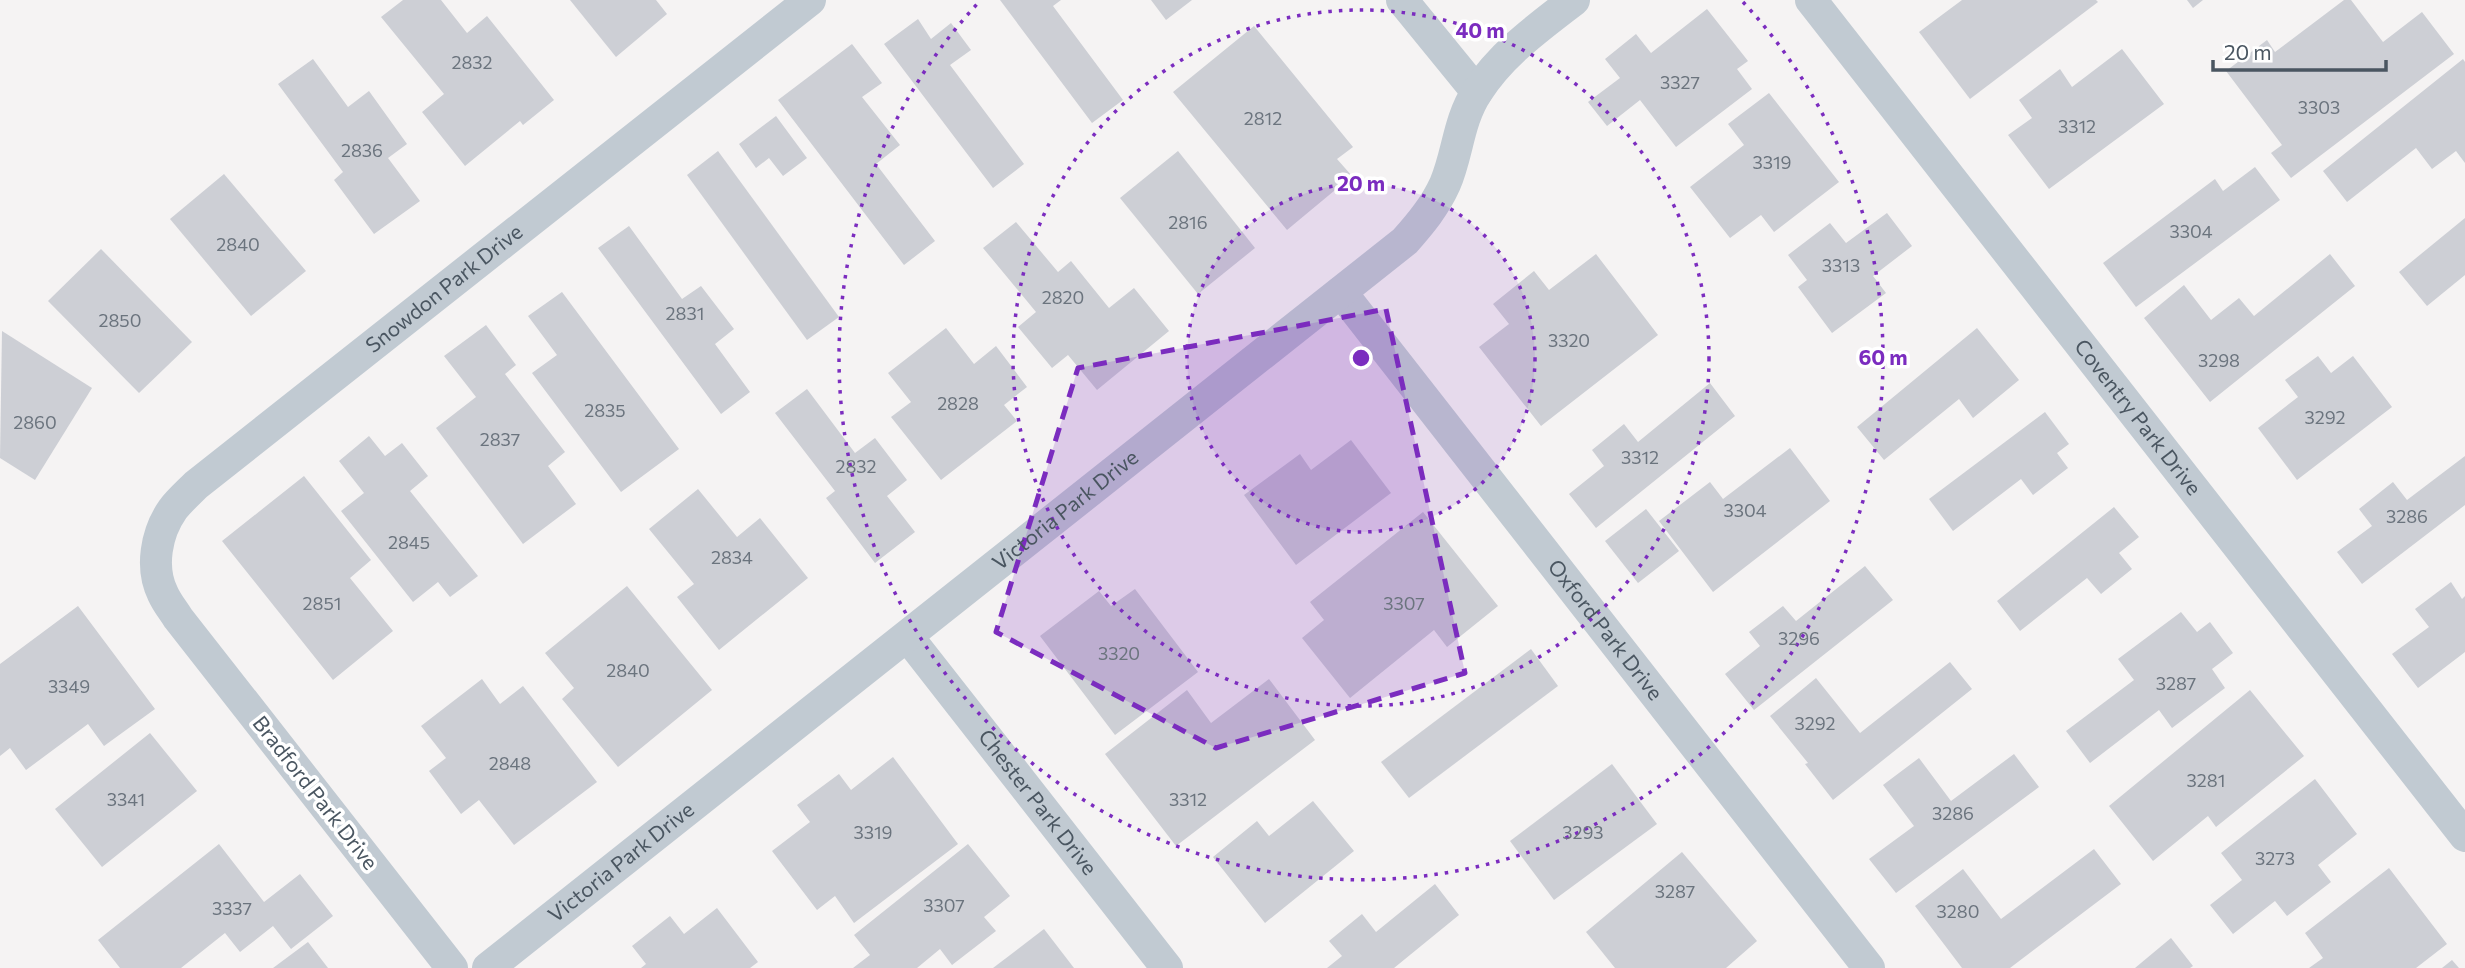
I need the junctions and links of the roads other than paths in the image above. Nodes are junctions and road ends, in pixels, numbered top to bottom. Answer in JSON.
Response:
{"nodes":[{"id":1,"x":810,"y":0,"type":"edge"},
{"id":2,"x":1402,"y":0,"type":"edge"},
{"id":3,"x":1574,"y":0,"type":"edge"},
{"id":4,"x":1811,"y":0,"type":"edge"},
{"id":5,"x":1476,"y":92,"type":"junction"},
{"id":6,"x":1340,"y":292,"type":"junction"},
{"id":7,"x":178,"y":618,"type":"joint"},
{"id":8,"x":908,"y":637,"type":"junction"},
{"id":9,"x":2465,"y":836,"type":"edge"},
{"id":10,"x":452,"y":968,"type":"edge"},
{"id":11,"x":488,"y":968,"type":"edge"},
{"id":12,"x":1167,"y":968,"type":"edge"},
{"id":13,"x":1869,"y":968,"type":"edge"}],
"edges":[{"from":1,"to":7,"type":"lane","name":"Snowdon Park Drive"},
{"from":2,"to":5,"type":"lane"},
{"from":3,"to":5,"type":"lane","name":"Victoria Park Drive"},
{"from":4,"to":9,"type":"lane","name":"Coventry Park Drive"},
{"from":5,"to":6,"type":"lane","name":"Victoria Park Drive"},
{"from":6,"to":8,"type":"lane","name":"Victoria Park Drive"},
{"from":6,"to":13,"type":"lane","name":"Oxford Park Drive"},
{"from":7,"to":10,"type":"lane","name":"Bradford Park Drive"},
{"from":8,"to":11,"type":"lane","name":"Victoria Park Drive"},
{"from":8,"to":12,"type":"lane","name":"Chester Park Drive"}]}
